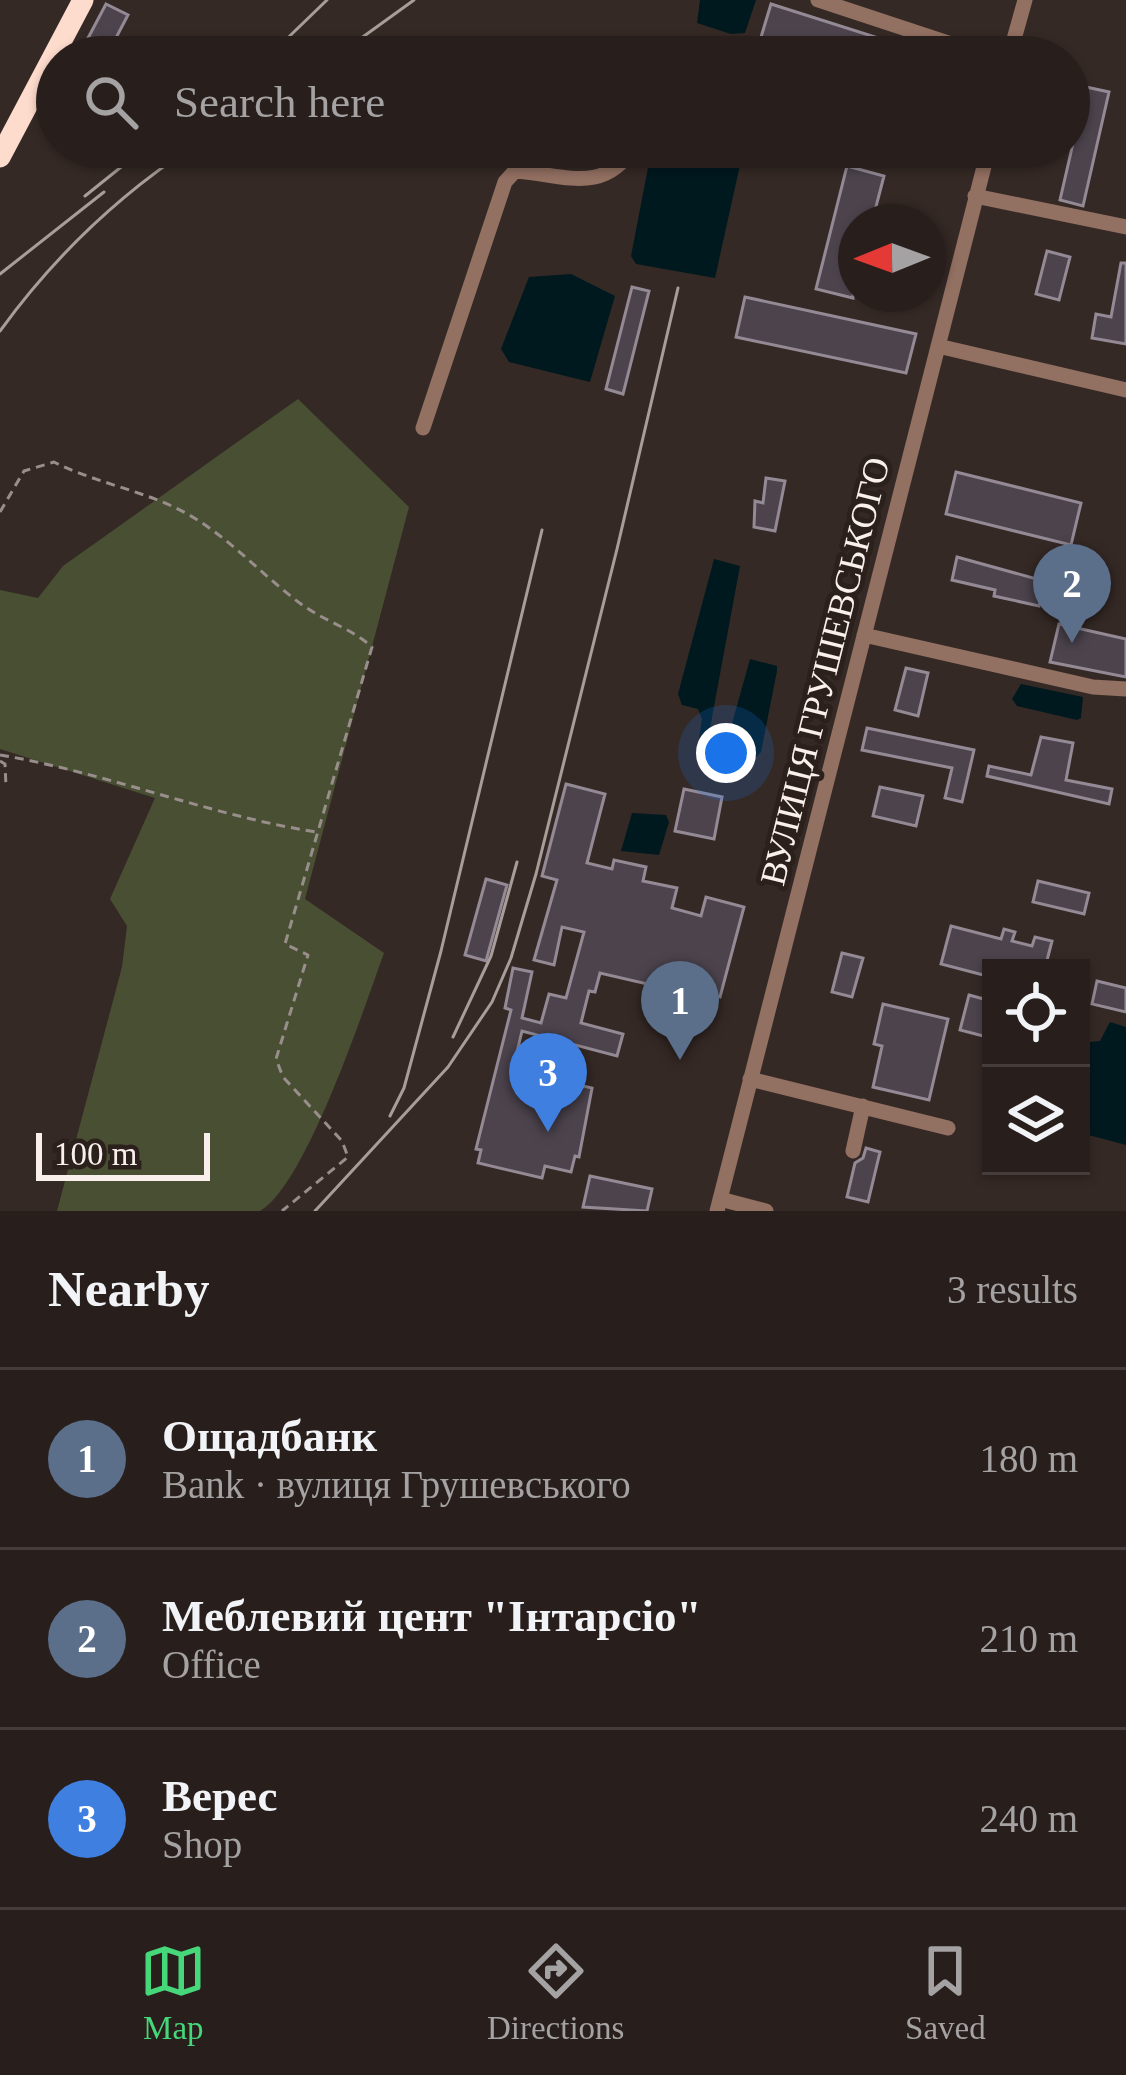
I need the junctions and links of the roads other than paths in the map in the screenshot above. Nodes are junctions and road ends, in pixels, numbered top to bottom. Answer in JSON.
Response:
{"nodes":[{"id":1,"x":82,"y":0,"type":"edge"},
{"id":2,"x":818,"y":0,"type":"edge"},
{"id":3,"x":1025,"y":0,"type":"edge"},
{"id":4,"x":63,"y":36,"type":"edge"},
{"id":5,"x":927,"y":36,"type":"edge"},
{"id":6,"x":1015,"y":36,"type":"edge"},
{"id":7,"x":36,"y":88,"type":"edge"},
{"id":8,"x":0,"y":157,"type":"edge"},
{"id":9,"x":620,"y":168,"type":"edge"},
{"id":10,"x":982,"y":168,"type":"edge"},
{"id":11,"x":975,"y":196,"type":"junction"},
{"id":12,"x":1126,"y":227,"type":"edge"},
{"id":13,"x":938,"y":346,"type":"junction"},
{"id":14,"x":1126,"y":390,"type":"edge"},
{"id":15,"x":423,"y":428,"type":"dead end"},
{"id":16,"x":864,"y":634,"type":"junction"},
{"id":17,"x":1126,"y":688,"type":"edge"},
{"id":18,"x":750,"y":1079,"type":"junction"},
{"id":19,"x":863,"y":1106,"type":"junction"},
{"id":20,"x":948,"y":1128,"type":"dead end"},
{"id":21,"x":854,"y":1150,"type":"dead end"},
{"id":22,"x":718,"y":1205,"type":"edge"},
{"id":23,"x":766,"y":1211,"type":"edge"}],
"edges":[{"from":1,"to":4,"type":"highway"},
{"from":2,"to":5,"type":"street"},
{"from":3,"to":6,"type":"street"},
{"from":7,"to":8,"type":"highway"},
{"from":9,"to":15,"type":"street"},
{"from":10,"to":11,"type":"street","name":"ВУЛИЦЯ ГРУШЕВСЬКОГО"},
{"from":11,"to":12,"type":"street"},
{"from":11,"to":13,"type":"street","name":"ВУЛИЦЯ ГРУШЕВСЬКОГО"},
{"from":13,"to":14,"type":"street"},
{"from":13,"to":16,"type":"street","name":"ВУЛИЦЯ ГРУШЕВСЬКОГО"},
{"from":16,"to":17,"type":"street"},
{"from":16,"to":18,"type":"street","name":"ВУЛИЦЯ ГРУШЕВСЬКОГО"},
{"from":18,"to":19,"type":"street"},
{"from":18,"to":22,"type":"street","name":"ВУЛИЦЯ ГРУШЕВСЬКОГО"},
{"from":19,"to":20,"type":"street"},
{"from":19,"to":21,"type":"street"},
{"from":22,"to":23,"type":"street"}]}
